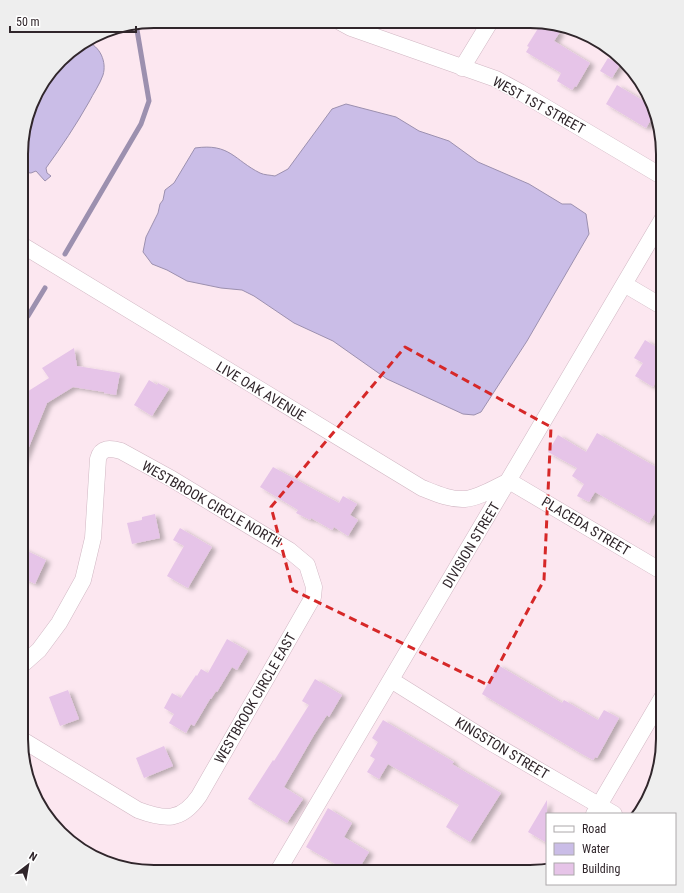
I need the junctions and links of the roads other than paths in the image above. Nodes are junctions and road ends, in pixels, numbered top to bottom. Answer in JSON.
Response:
{"nodes":[{"id":1,"x":351,"y":28,"type":"edge"},
{"id":2,"x":486,"y":28,"type":"edge"},
{"id":3,"x":462,"y":68,"type":"junction"},
{"id":4,"x":656,"y":173,"type":"edge"},
{"id":5,"x":656,"y":230,"type":"edge"},
{"id":6,"x":28,"y":249,"type":"edge"},
{"id":7,"x":624,"y":284,"type":"junction"},
{"id":8,"x":656,"y":303,"type":"edge"},
{"id":9,"x":509,"y":481,"type":"junction"},
{"id":10,"x":656,"y":568,"type":"edge"},
{"id":11,"x":310,"y":575,"type":"joint"},
{"id":12,"x":28,"y":660,"type":"edge"},
{"id":13,"x":391,"y":680,"type":"junction"},
{"id":14,"x":656,"y":708,"type":"edge"},
{"id":15,"x":28,"y":743,"type":"edge"},
{"id":16,"x":596,"y":810,"type":"edge"},
{"id":17,"x":610,"y":813,"type":"edge"},
{"id":18,"x":282,"y":865,"type":"edge"}],
"edges":[{"from":1,"to":3,"type":"street","name":"WEST 1ST STREET"},
{"from":2,"to":3,"type":"street"},
{"from":3,"to":4,"type":"street","name":"WEST 1ST STREET"},
{"from":5,"to":7,"type":"street","name":"DIVISION STREET"},
{"from":6,"to":9,"type":"street","name":"LIVE OAK AVENUE"},
{"from":7,"to":8,"type":"street"},
{"from":7,"to":9,"type":"street","name":"DIVISION STREET"},
{"from":9,"to":10,"type":"street","name":"PLACEDA STREET"},
{"from":9,"to":13,"type":"street","name":"DIVISION STREET"},
{"from":11,"to":12,"type":"street","name":"WESTBROOK CIRCLE NORTH"},
{"from":11,"to":15,"type":"street","name":"WESTBROOK CIRCLE EAST"},
{"from":13,"to":16,"type":"street","name":"KINGSTON STREET"},
{"from":13,"to":18,"type":"street","name":"DIVISION STREET"},
{"from":14,"to":16,"type":"street"},
{"from":16,"to":17,"type":"street","name":"KINGSTON STREET"}]}
